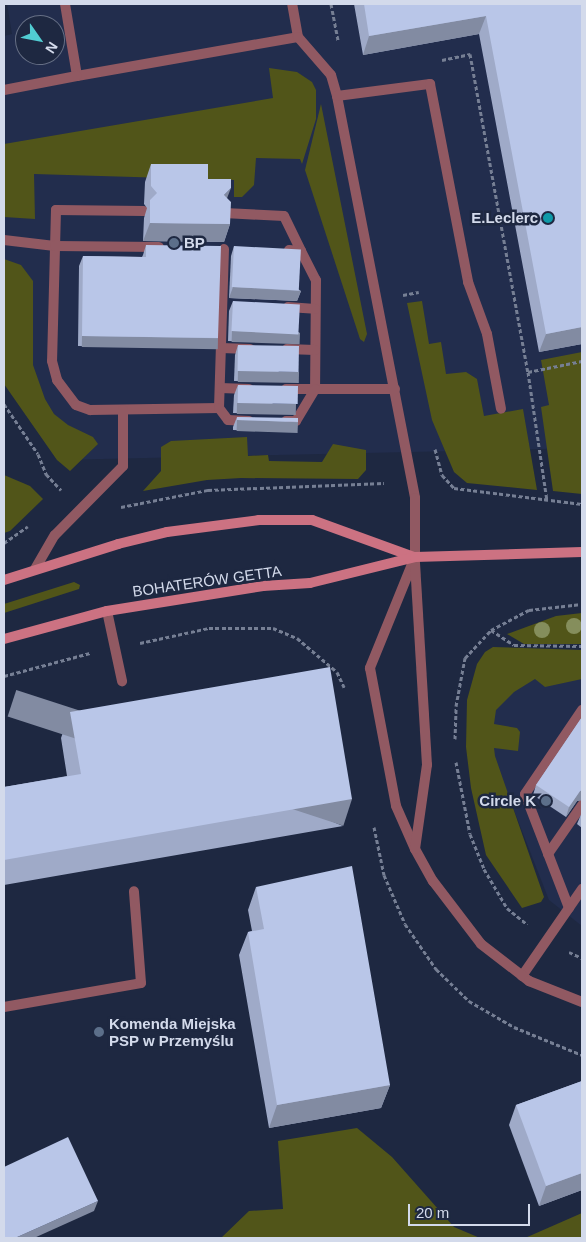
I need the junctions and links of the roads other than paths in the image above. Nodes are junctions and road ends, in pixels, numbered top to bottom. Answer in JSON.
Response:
{"nodes":[{"id":1,"x":65,"y":4,"type":"edge"},
{"id":2,"x":292,"y":4,"type":"edge"},
{"id":3,"x":298,"y":37,"type":"junction"},
{"id":4,"x":77,"y":76,"type":"junction"},
{"id":5,"x":4,"y":90,"type":"edge"},
{"id":6,"x":337,"y":96,"type":"junction"},
{"id":7,"x":144,"y":211,"type":"dead end"},
{"id":8,"x":224,"y":213,"type":"edge"},
{"id":9,"x":4,"y":240,"type":"edge"},
{"id":10,"x":55,"y":246,"type":"junction"},
{"id":11,"x":174,"y":248,"type":"edge"},
{"id":12,"x":223,"y":249,"type":"edge"},
{"id":13,"x":282,"y":250,"type":"edge"},
{"id":14,"x":301,"y":250,"type":"junction"},
{"id":15,"x":278,"y":307,"type":"edge"},
{"id":16,"x":315,"y":308,"type":"junction"},
{"id":17,"x":220,"y":348,"type":"junction"},
{"id":18,"x":258,"y":349,"type":"edge"},
{"id":19,"x":277,"y":349,"type":"edge"},
{"id":20,"x":315,"y":350,"type":"junction"},
{"id":21,"x":220,"y":388,"type":"junction"},
{"id":22,"x":258,"y":389,"type":"edge"},
{"id":23,"x":277,"y":389,"type":"edge"},
{"id":24,"x":315,"y":389,"type":"junction"},
{"id":25,"x":394,"y":389,"type":"junction"},
{"id":26,"x":219,"y":408,"type":"junction"},
{"id":27,"x":501,"y":409,"type":"dead end"},
{"id":28,"x":123,"y":410,"type":"junction"},
{"id":29,"x":257,"y":421,"type":"edge"},
{"id":30,"x":277,"y":421,"type":"edge"},
{"id":31,"x":582,"y":552,"type":"edge"},
{"id":32,"x":415,"y":557,"type":"junction"},
{"id":33,"x":35,"y":569,"type":"junction"},
{"id":34,"x":4,"y":580,"type":"edge"},
{"id":35,"x":106,"y":611,"type":"junction"},
{"id":36,"x":4,"y":639,"type":"edge"},
{"id":37,"x":122,"y":681,"type":"dead end"},
{"id":38,"x":582,"y":710,"type":"edge"},
{"id":39,"x":582,"y":805,"type":"edge"},
{"id":40,"x":414,"y":849,"type":"junction"},
{"id":41,"x":548,"y":854,"type":"junction"},
{"id":42,"x":582,"y":889,"type":"edge"},
{"id":43,"x":134,"y":891,"type":"dead end"},
{"id":44,"x":569,"y":908,"type":"junction"},
{"id":45,"x":522,"y":976,"type":"junction"},
{"id":46,"x":582,"y":1002,"type":"edge"},
{"id":47,"x":4,"y":1007,"type":"edge"}],
"edges":[{"from":1,"to":4,"type":"street"},
{"from":2,"to":3,"type":"street"},
{"from":3,"to":4,"type":"street"},
{"from":3,"to":6,"type":"street"},
{"from":4,"to":5,"type":"street"},
{"from":6,"to":25,"type":"street"},
{"from":6,"to":27,"type":"street"},
{"from":7,"to":10,"type":"street"},
{"from":8,"to":14,"type":"street"},
{"from":9,"to":10,"type":"street"},
{"from":10,"to":11,"type":"street"},
{"from":10,"to":28,"type":"street"},
{"from":12,"to":17,"type":"street"},
{"from":13,"to":14,"type":"street"},
{"from":14,"to":16,"type":"street"},
{"from":15,"to":16,"type":"street"},
{"from":16,"to":20,"type":"street"},
{"from":17,"to":18,"type":"street"},
{"from":17,"to":21,"type":"street"},
{"from":19,"to":20,"type":"street"},
{"from":20,"to":24,"type":"street"},
{"from":21,"to":22,"type":"street"},
{"from":21,"to":26,"type":"street"},
{"from":23,"to":24,"type":"street"},
{"from":24,"to":25,"type":"street"},
{"from":24,"to":30,"type":"street"},
{"from":25,"to":32,"type":"street"},
{"from":26,"to":28,"type":"street"},
{"from":26,"to":29,"type":"street"},
{"from":28,"to":33,"type":"street"},
{"from":31,"to":32,"type":"main road","name":"BOHATERÓW GETTA"},
{"from":32,"to":33,"type":"main road","name":"BOHATERÓW GETTA"},
{"from":32,"to":35,"type":"main road","name":"BOHATERÓW GETTA"},
{"from":32,"to":40,"type":"street"},
{"from":32,"to":40,"type":"street"},
{"from":33,"to":34,"type":"main road","name":"BOHATERÓW GETTA"},
{"from":35,"to":36,"type":"main road","name":"BOHATERÓW GETTA"},
{"from":35,"to":37,"type":"street"},
{"from":38,"to":41,"type":"street"},
{"from":39,"to":41,"type":"street"},
{"from":40,"to":45,"type":"street"},
{"from":41,"to":44,"type":"street"},
{"from":42,"to":44,"type":"street"},
{"from":43,"to":47,"type":"street"},
{"from":44,"to":45,"type":"street"},
{"from":45,"to":46,"type":"street"}]}
